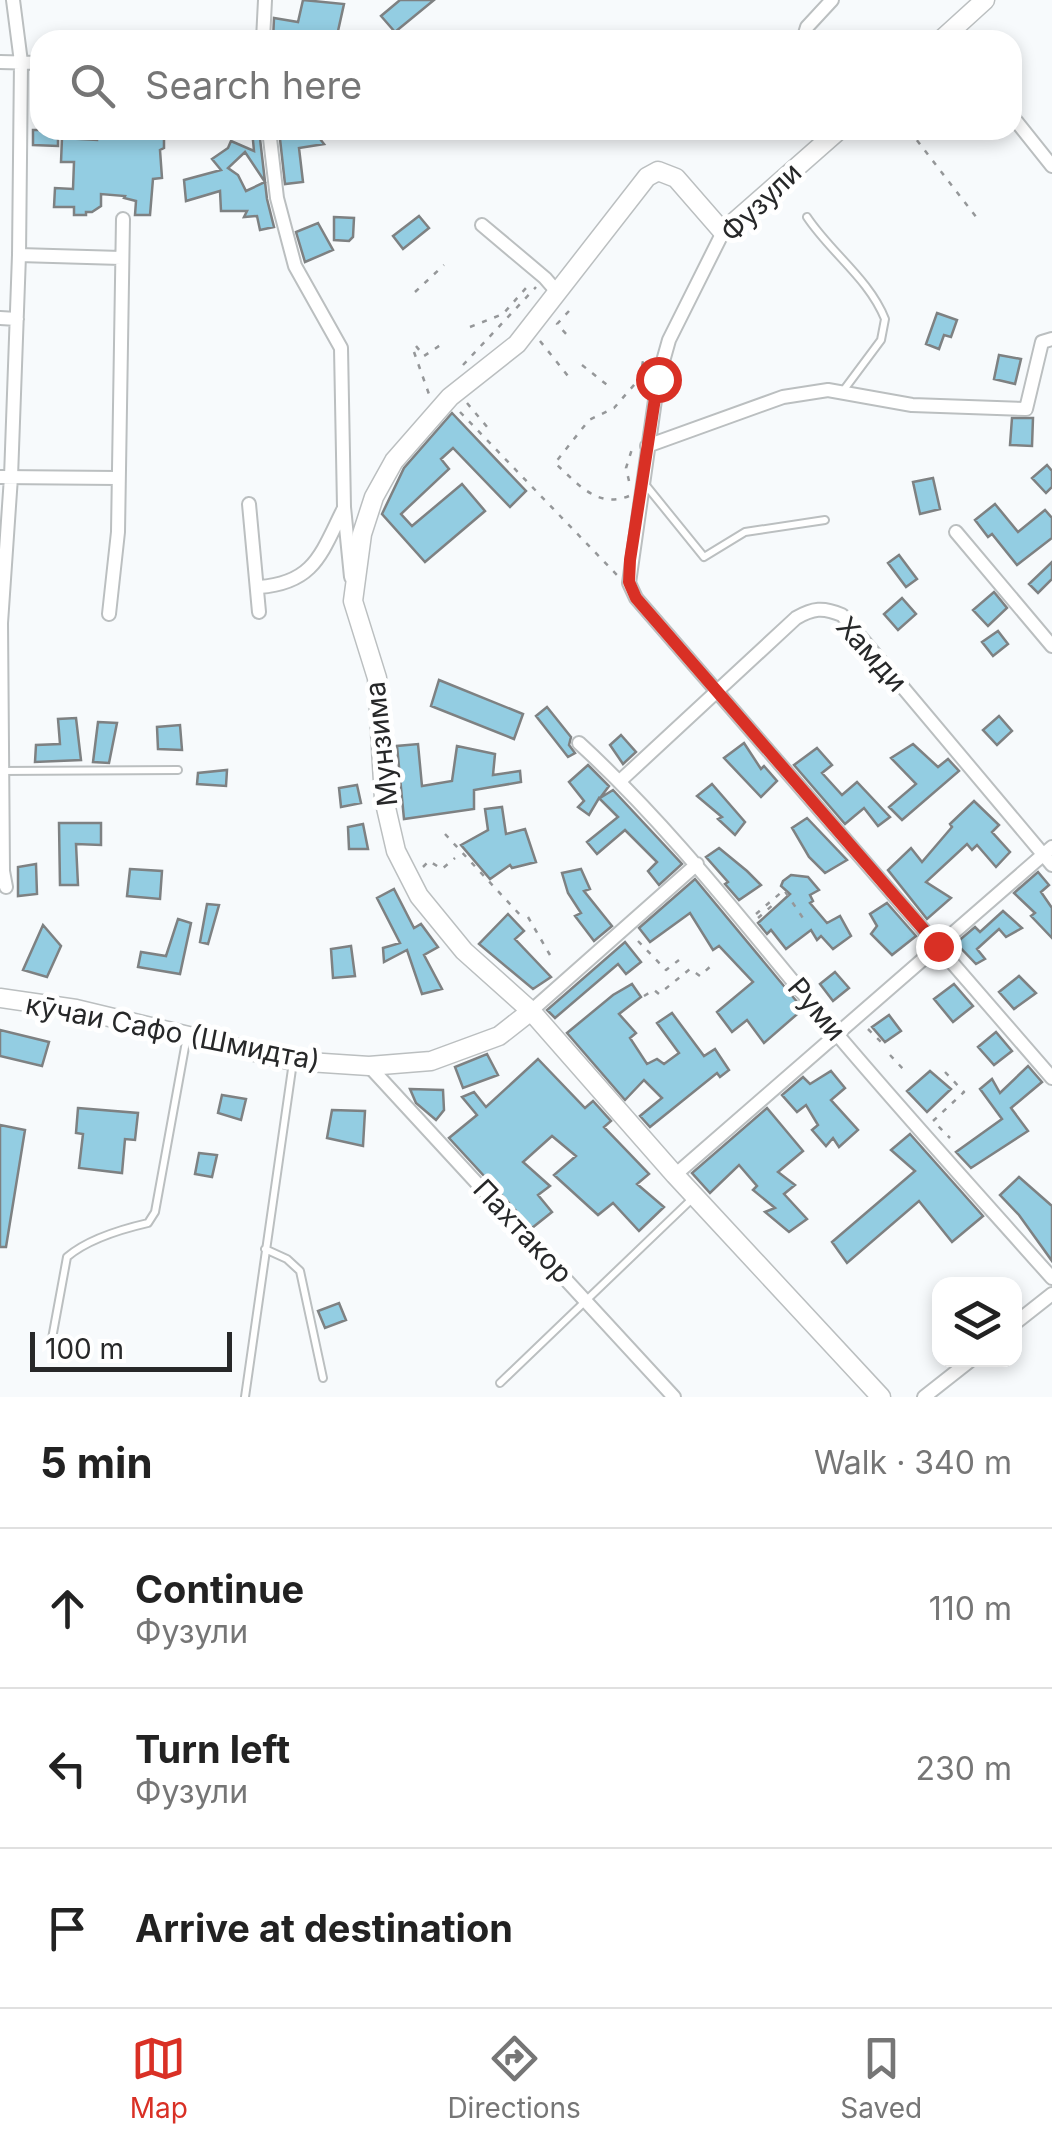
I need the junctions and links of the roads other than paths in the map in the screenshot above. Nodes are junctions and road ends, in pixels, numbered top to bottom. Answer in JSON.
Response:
{"nodes":[{"id":1,"x":14,"y":0,"type":"edge"},
{"id":2,"x":265,"y":0,"type":"edge"},
{"id":3,"x":832,"y":0,"type":"edge"},
{"id":4,"x":985,"y":0,"type":"edge"},
{"id":5,"x":264,"y":30,"type":"edge"},
{"id":6,"x":807,"y":30,"type":"edge"},
{"id":7,"x":956,"y":30,"type":"edge"},
{"id":8,"x":0,"y":62,"type":"edge"},
{"id":9,"x":21,"y":62,"type":"junction"},
{"id":10,"x":30,"y":62,"type":"edge"},
{"id":11,"x":1022,"y":128,"type":"edge"},
{"id":12,"x":270,"y":140,"type":"edge"},
{"id":13,"x":828,"y":140,"type":"edge"},
{"id":14,"x":1052,"y":166,"type":"edge"},
{"id":15,"x":807,"y":218,"type":"dead end"},
{"id":16,"x":123,"y":219,"type":"dead end"},
{"id":17,"x":482,"y":224,"type":"dead end"},
{"id":18,"x":723,"y":232,"type":"junction"},
{"id":19,"x":19,"y":255,"type":"junction"},
{"id":20,"x":121,"y":258,"type":"junction"},
{"id":21,"x":558,"y":294,"type":"junction"},
{"id":22,"x":0,"y":318,"type":"edge"},
{"id":23,"x":17,"y":318,"type":"junction"},
{"id":24,"x":1047,"y":341,"type":"edge"},
{"id":25,"x":842,"y":392,"type":"junction"},
{"id":26,"x":648,"y":446,"type":"junction"},
{"id":27,"x":6,"y":477,"type":"edge"},
{"id":28,"x":116,"y":478,"type":"junction"},
{"id":29,"x":635,"y":481,"type":"junction"},
{"id":30,"x":249,"y":504,"type":"dead end"},
{"id":31,"x":344,"y":508,"type":"junction"},
{"id":32,"x":825,"y":520,"type":"dead end"},
{"id":33,"x":956,"y":532,"type":"dead end"},
{"id":34,"x":259,"y":587,"type":"junction"},
{"id":35,"x":353,"y":601,"type":"junction"},
{"id":36,"x":258,"y":612,"type":"dead end"},
{"id":37,"x":110,"y":614,"type":"dead end"},
{"id":38,"x":0,"y":622,"type":"edge"},
{"id":39,"x":1052,"y":646,"type":"edge"},
{"id":40,"x":717,"y":691,"type":"junction"},
{"id":41,"x":580,"y":743,"type":"dead end"},
{"id":42,"x":178,"y":770,"type":"dead end"},
{"id":43,"x":1,"y":771,"type":"edge"},
{"id":44,"x":620,"y":781,"type":"junction"},
{"id":45,"x":1049,"y":855,"type":"edge"},
{"id":46,"x":698,"y":864,"type":"junction"},
{"id":47,"x":6,"y":887,"type":"dead end"},
{"id":48,"x":938,"y":946,"type":"junction"},
{"id":49,"x":0,"y":998,"type":"edge"},
{"id":50,"x":531,"y":1011,"type":"junction"},
{"id":51,"x":187,"y":1034,"type":"junction"},
{"id":52,"x":836,"y":1034,"type":"junction"},
{"id":53,"x":293,"y":1061,"type":"junction"},
{"id":54,"x":369,"y":1066,"type":"junction"},
{"id":55,"x":1052,"y":1078,"type":"edge"},
{"id":56,"x":675,"y":1175,"type":"junction"},
{"id":57,"x":695,"y":1196,"type":"junction"},
{"id":58,"x":265,"y":1250,"type":"junction"},
{"id":59,"x":1052,"y":1278,"type":"edge"},
{"id":60,"x":1052,"y":1294,"type":"edge"},
{"id":61,"x":588,"y":1301,"type":"junction"},
{"id":62,"x":1022,"y":1318,"type":"edge"},
{"id":63,"x":52,"y":1344,"type":"dead end"},
{"id":64,"x":962,"y":1367,"type":"edge"},
{"id":65,"x":324,"y":1378,"type":"dead end"},
{"id":66,"x":500,"y":1383,"type":"dead end"},
{"id":67,"x":245,"y":1397,"type":"edge"},
{"id":68,"x":674,"y":1397,"type":"edge"},
{"id":69,"x":881,"y":1397,"type":"edge"},
{"id":70,"x":924,"y":1397,"type":"edge"}],
"edges":[{"from":1,"to":9,"type":"street"},
{"from":2,"to":5,"type":"street"},
{"from":3,"to":6,"type":"street"},
{"from":4,"to":7,"type":"street"},
{"from":8,"to":9,"type":"street"},
{"from":9,"to":10,"type":"street"},
{"from":9,"to":19,"type":"street"},
{"from":11,"to":14,"type":"street"},
{"from":12,"to":31,"type":"street"},
{"from":13,"to":18,"type":"street","name":"Фузули"},
{"from":15,"to":25,"type":"lane"},
{"from":16,"to":20,"type":"street"},
{"from":17,"to":21,"type":"street"},
{"from":18,"to":21,"type":"street","name":"Мунзима"},
{"from":18,"to":26,"type":"street","name":"Фузули"},
{"from":19,"to":20,"type":"street"},
{"from":19,"to":23,"type":"street"},
{"from":20,"to":28,"type":"street"},
{"from":21,"to":35,"type":"street","name":"Мунзима"},
{"from":22,"to":23,"type":"street"},
{"from":23,"to":27,"type":"street"},
{"from":24,"to":25,"type":"street"},
{"from":25,"to":26,"type":"street"},
{"from":26,"to":29,"type":"street","name":"Фузули"},
{"from":27,"to":28,"type":"street"},
{"from":27,"to":38,"type":"street"},
{"from":28,"to":37,"type":"street"},
{"from":29,"to":32,"type":"lane"},
{"from":29,"to":40,"type":"street","name":"Фузули"},
{"from":30,"to":34,"type":"street"},
{"from":31,"to":34,"type":"street"},
{"from":31,"to":35,"type":"street"},
{"from":33,"to":39,"type":"street"},
{"from":34,"to":36,"type":"street"},
{"from":35,"to":50,"type":"street","name":"Мунзима"},
{"from":38,"to":43,"type":"street"},
{"from":40,"to":44,"type":"street","name":"Хамди"},
{"from":40,"to":45,"type":"street","name":"Хамди"},
{"from":40,"to":48,"type":"street","name":"Фузули"},
{"from":41,"to":44,"type":"street","name":"Руми"},
{"from":42,"to":43,"type":"lane"},
{"from":43,"to":47,"type":"street"},
{"from":44,"to":46,"type":"street","name":"Руми"},
{"from":45,"to":48,"type":"street"},
{"from":46,"to":50,"type":"street","name":"кӯчаи Сафо (Шмидта)"},
{"from":46,"to":52,"type":"street","name":"Руми"},
{"from":48,"to":52,"type":"street"},
{"from":48,"to":55,"type":"street","name":"Фузули"},
{"from":49,"to":51,"type":"street","name":"кӯчаи Сафо (Шмидта)"},
{"from":50,"to":54,"type":"street","name":"кӯчаи Сафо (Шмидта)"},
{"from":50,"to":56,"type":"street","name":"Мунзима"},
{"from":51,"to":53,"type":"street","name":"кӯчаи Сафо (Шмидта)"},
{"from":51,"to":63,"type":"lane"},
{"from":52,"to":56,"type":"street"},
{"from":52,"to":59,"type":"street","name":"Руми"},
{"from":53,"to":54,"type":"street","name":"кӯчаи Сафо (Шмидта)"},
{"from":53,"to":58,"type":"lane"},
{"from":54,"to":61,"type":"street","name":"Пахтакор"},
{"from":56,"to":57,"type":"street","name":"Мунзима"},
{"from":57,"to":61,"type":"lane"},
{"from":57,"to":69,"type":"street","name":"Мунзима"},
{"from":58,"to":65,"type":"lane"},
{"from":58,"to":67,"type":"lane"},
{"from":60,"to":62,"type":"street"},
{"from":61,"to":66,"type":"lane"},
{"from":61,"to":68,"type":"street","name":"Пахтакор"},
{"from":64,"to":70,"type":"street"}]}
